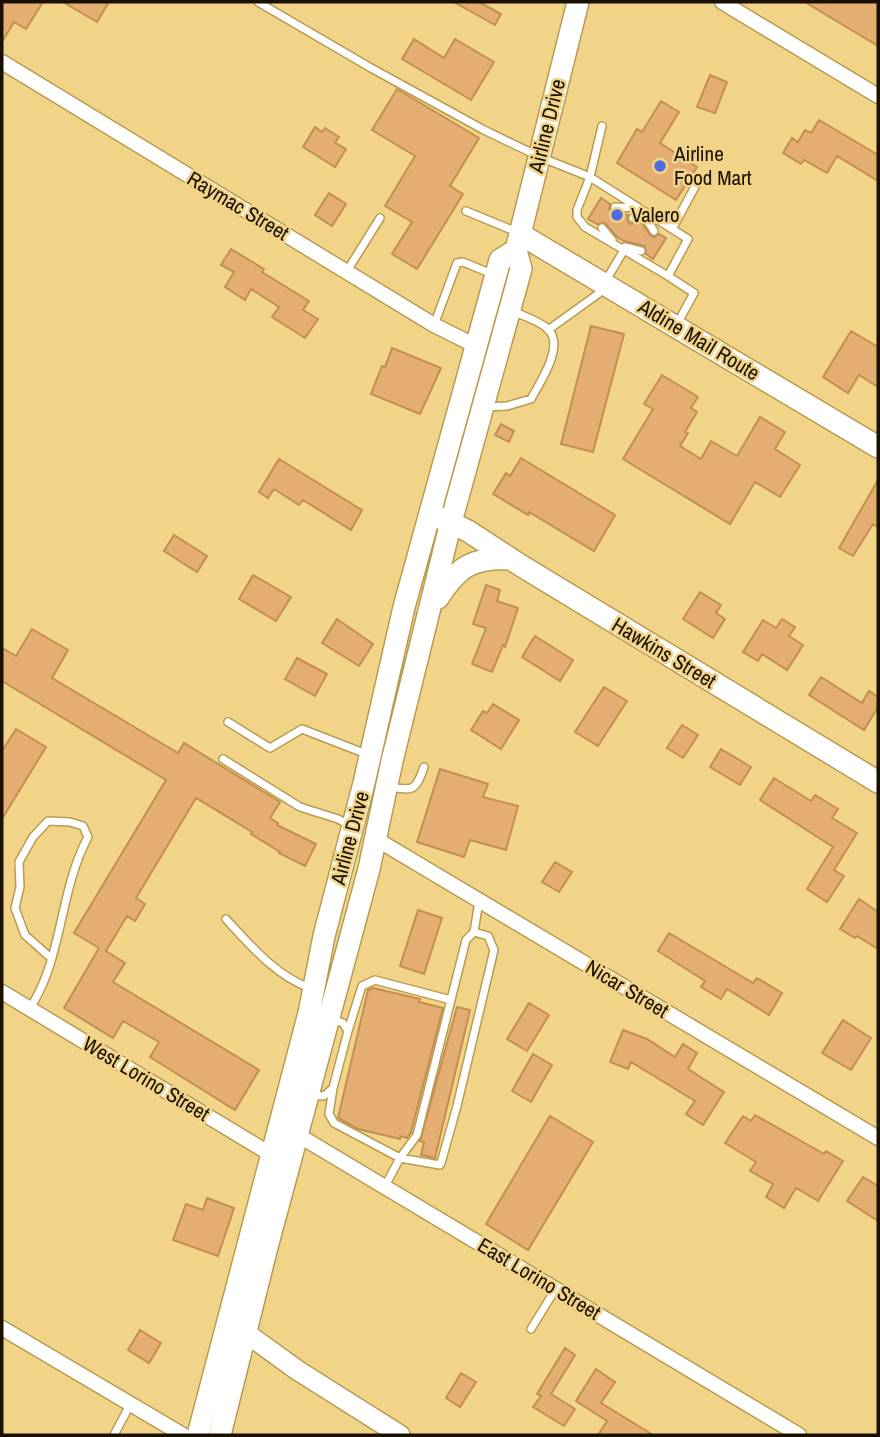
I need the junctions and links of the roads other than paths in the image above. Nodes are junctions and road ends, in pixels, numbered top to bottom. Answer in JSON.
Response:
{"nodes":[{"id":1,"x":258,"y":2,"type":"edge"},
{"id":2,"x":722,"y":2,"type":"edge"},
{"id":3,"x":574,"y":6,"type":"edge"},
{"id":4,"x":2,"y":62,"type":"edge"},
{"id":5,"x":878,"y":96,"type":"edge"},
{"id":6,"x":602,"y":126,"type":"dead end"},
{"id":7,"x":540,"y":156,"type":"junction"},
{"id":8,"x":590,"y":177,"type":"junction"},
{"id":9,"x":697,"y":183,"type":"dead end"},
{"id":10,"x":615,"y":207,"type":"dead end"},
{"id":11,"x":639,"y":208,"type":"junction"},
{"id":12,"x":466,"y":211,"type":"dead end"},
{"id":13,"x":380,"y":218,"type":"dead end"},
{"id":14,"x":633,"y":218,"type":"dead end"},
{"id":15,"x":602,"y":228,"type":"dead end"},
{"id":16,"x":672,"y":229,"type":"junction"},
{"id":17,"x":654,"y":230,"type":"dead end"},
{"id":18,"x":518,"y":242,"type":"junction"},
{"id":19,"x":619,"y":242,"type":"junction"},
{"id":20,"x":624,"y":250,"type":"junction"},
{"id":21,"x":641,"y":251,"type":"dead end"},
{"id":22,"x":346,"y":272,"type":"junction"},
{"id":23,"x":496,"y":275,"type":"junction"},
{"id":24,"x":668,"y":276,"type":"junction"},
{"id":25,"x":605,"y":285,"type":"junction"},
{"id":26,"x":509,"y":309,"type":"junction"},
{"id":27,"x":434,"y":325,"type":"junction"},
{"id":28,"x":676,"y":327,"type":"junction"},
{"id":29,"x":548,"y":330,"type":"junction"},
{"id":30,"x":476,"y":346,"type":"junction"},
{"id":31,"x":483,"y":407,"type":"junction"},
{"id":32,"x":878,"y":447,"type":"edge"},
{"id":33,"x":430,"y":515,"type":"junction"},
{"id":34,"x":452,"y":522,"type":"junction"},
{"id":35,"x":511,"y":559,"type":"junction"},
{"id":36,"x":429,"y":613,"type":"junction"},
{"id":37,"x":228,"y":722,"type":"dead end"},
{"id":38,"x":369,"y":755,"type":"junction"},
{"id":39,"x":223,"y":759,"type":"dead end"},
{"id":40,"x":424,"y":767,"type":"dead end"},
{"id":41,"x":878,"y":782,"type":"edge"},
{"id":42,"x":387,"y":787,"type":"junction"},
{"id":43,"x":352,"y":828,"type":"junction"},
{"id":44,"x":376,"y":839,"type":"junction"},
{"id":45,"x":479,"y":901,"type":"junction"},
{"id":46,"x":226,"y":919,"type":"dead end"},
{"id":47,"x":474,"y":932,"type":"junction"},
{"id":48,"x":51,"y":958,"type":"junction"},
{"id":49,"x":314,"y":990,"type":"junction"},
{"id":50,"x":2,"y":992,"type":"edge"},
{"id":51,"x":451,"y":1000,"type":"junction"},
{"id":52,"x":30,"y":1008,"type":"junction"},
{"id":53,"x":329,"y":1018,"type":"junction"},
{"id":54,"x":348,"y":1031,"type":"junction"},
{"id":55,"x":333,"y":1088,"type":"junction"},
{"id":56,"x":309,"y":1094,"type":"junction"},
{"id":57,"x":289,"y":1129,"type":"junction"},
{"id":58,"x":878,"y":1138,"type":"edge"},
{"id":59,"x":271,"y":1154,"type":"junction"},
{"id":60,"x":400,"y":1158,"type":"junction"},
{"id":61,"x":290,"y":1166,"type":"junction"},
{"id":62,"x":385,"y":1186,"type":"junction"},
{"id":63,"x":556,"y":1289,"type":"junction"},
{"id":64,"x":2,"y":1328,"type":"edge"},
{"id":65,"x":531,"y":1329,"type":"dead end"},
{"id":66,"x":246,"y":1333,"type":"junction"},
{"id":67,"x":130,"y":1405,"type":"junction"},
{"id":68,"x":114,"y":1435,"type":"edge"},
{"id":69,"x":183,"y":1435,"type":"edge"},
{"id":70,"x":198,"y":1435,"type":"edge"},
{"id":71,"x":220,"y":1435,"type":"edge"},
{"id":72,"x":400,"y":1435,"type":"edge"},
{"id":73,"x":799,"y":1435,"type":"edge"}],
"edges":[{"from":1,"to":7,"type":"lane"},
{"from":2,"to":5,"type":"street"},
{"from":3,"to":7,"type":"main road","name":"Airline Drive"},
{"from":4,"to":22,"type":"street","name":"Raymac Street"},
{"from":6,"to":8,"type":"lane"},
{"from":7,"to":8,"type":"lane"},
{"from":7,"to":18,"type":"main road","name":"Airline Drive"},
{"from":8,"to":11,"type":"lane"},
{"from":8,"to":19,"type":"lane"},
{"from":9,"to":16,"type":"lane"},
{"from":10,"to":11,"type":"lane"},
{"from":11,"to":14,"type":"lane"},
{"from":11,"to":16,"type":"lane"},
{"from":11,"to":17,"type":"lane"},
{"from":12,"to":18,"type":"lane"},
{"from":13,"to":22,"type":"lane"},
{"from":15,"to":19,"type":"lane"},
{"from":16,"to":24,"type":"lane"},
{"from":18,"to":23,"type":"main road","name":"Airline Drive"},
{"from":18,"to":25,"type":"main road","name":"Aldine Mail Route"},
{"from":18,"to":26,"type":"main road","name":"Airline Drive"},
{"from":19,"to":20,"type":"lane"},
{"from":19,"to":21,"type":"lane"},
{"from":20,"to":24,"type":"lane"},
{"from":20,"to":25,"type":"lane"},
{"from":22,"to":27,"type":"street","name":"Raymac Street"},
{"from":23,"to":27,"type":"lane"},
{"from":23,"to":30,"type":"main road","name":"Airline Drive"},
{"from":24,"to":28,"type":"lane"},
{"from":25,"to":28,"type":"main road","name":"Aldine Mail Route"},
{"from":25,"to":29,"type":"lane"},
{"from":26,"to":29,"type":"lane"},
{"from":26,"to":31,"type":"main road","name":"Airline Drive"},
{"from":27,"to":30,"type":"street","name":"Raymac Street"},
{"from":28,"to":32,"type":"main road","name":"Aldine Mail Route"},
{"from":29,"to":31,"type":"lane"},
{"from":30,"to":33,"type":"main road","name":"Airline Drive"},
{"from":31,"to":34,"type":"main road","name":"Airline Drive"},
{"from":33,"to":34,"type":"main road","name":"Hawkins Street"},
{"from":33,"to":38,"type":"main road","name":"Airline Drive"},
{"from":34,"to":35,"type":"main road","name":"Hawkins Street"},
{"from":34,"to":36,"type":"main road","name":"Airline Drive"},
{"from":35,"to":36,"type":"main road"},
{"from":35,"to":41,"type":"main road","name":"Hawkins Street"},
{"from":36,"to":42,"type":"main road","name":"Airline Drive"},
{"from":37,"to":38,"type":"lane"},
{"from":38,"to":43,"type":"main road","name":"Airline Drive"},
{"from":39,"to":43,"type":"lane"},
{"from":40,"to":42,"type":"lane"},
{"from":42,"to":44,"type":"main road","name":"Airline Drive"},
{"from":43,"to":49,"type":"main road","name":"Airline Drive"},
{"from":44,"to":45,"type":"street","name":"Nicar Street"},
{"from":44,"to":53,"type":"main road","name":"Airline Drive"},
{"from":45,"to":47,"type":"lane"},
{"from":45,"to":58,"type":"street","name":"Nicar Street"},
{"from":46,"to":49,"type":"lane"},
{"from":47,"to":51,"type":"lane"},
{"from":47,"to":60,"type":"lane"},
{"from":48,"to":48,"type":"lane"},
{"from":48,"to":52,"type":"lane"},
{"from":49,"to":57,"type":"main road","name":"Airline Drive"},
{"from":50,"to":52,"type":"street","name":"West Lorino Street"},
{"from":51,"to":54,"type":"lane"},
{"from":51,"to":60,"type":"lane"},
{"from":52,"to":59,"type":"street","name":"West Lorino Street"},
{"from":53,"to":54,"type":"lane"},
{"from":53,"to":56,"type":"main road","name":"Airline Drive"},
{"from":54,"to":55,"type":"lane"},
{"from":55,"to":56,"type":"lane"},
{"from":55,"to":60,"type":"lane"},
{"from":56,"to":57,"type":"main road","name":"Airline Drive"},
{"from":57,"to":59,"type":"main road","name":"Airline Drive"},
{"from":57,"to":61,"type":"main road","name":"Airline Drive"},
{"from":57,"to":62,"type":"street","name":"East Lorino Street"},
{"from":59,"to":61,"type":"street","name":"West Lorino Street"},
{"from":59,"to":70,"type":"main road","name":"Airline Drive"},
{"from":60,"to":62,"type":"lane"},
{"from":61,"to":66,"type":"main road","name":"Airline Drive"},
{"from":62,"to":63,"type":"street","name":"East Lorino Street"},
{"from":63,"to":65,"type":"lane"},
{"from":63,"to":73,"type":"street","name":"East Lorino Street"},
{"from":64,"to":67,"type":"street"},
{"from":66,"to":71,"type":"main road","name":"Airline Drive"},
{"from":66,"to":72,"type":"street"},
{"from":67,"to":68,"type":"lane"},
{"from":67,"to":69,"type":"street"}]}
